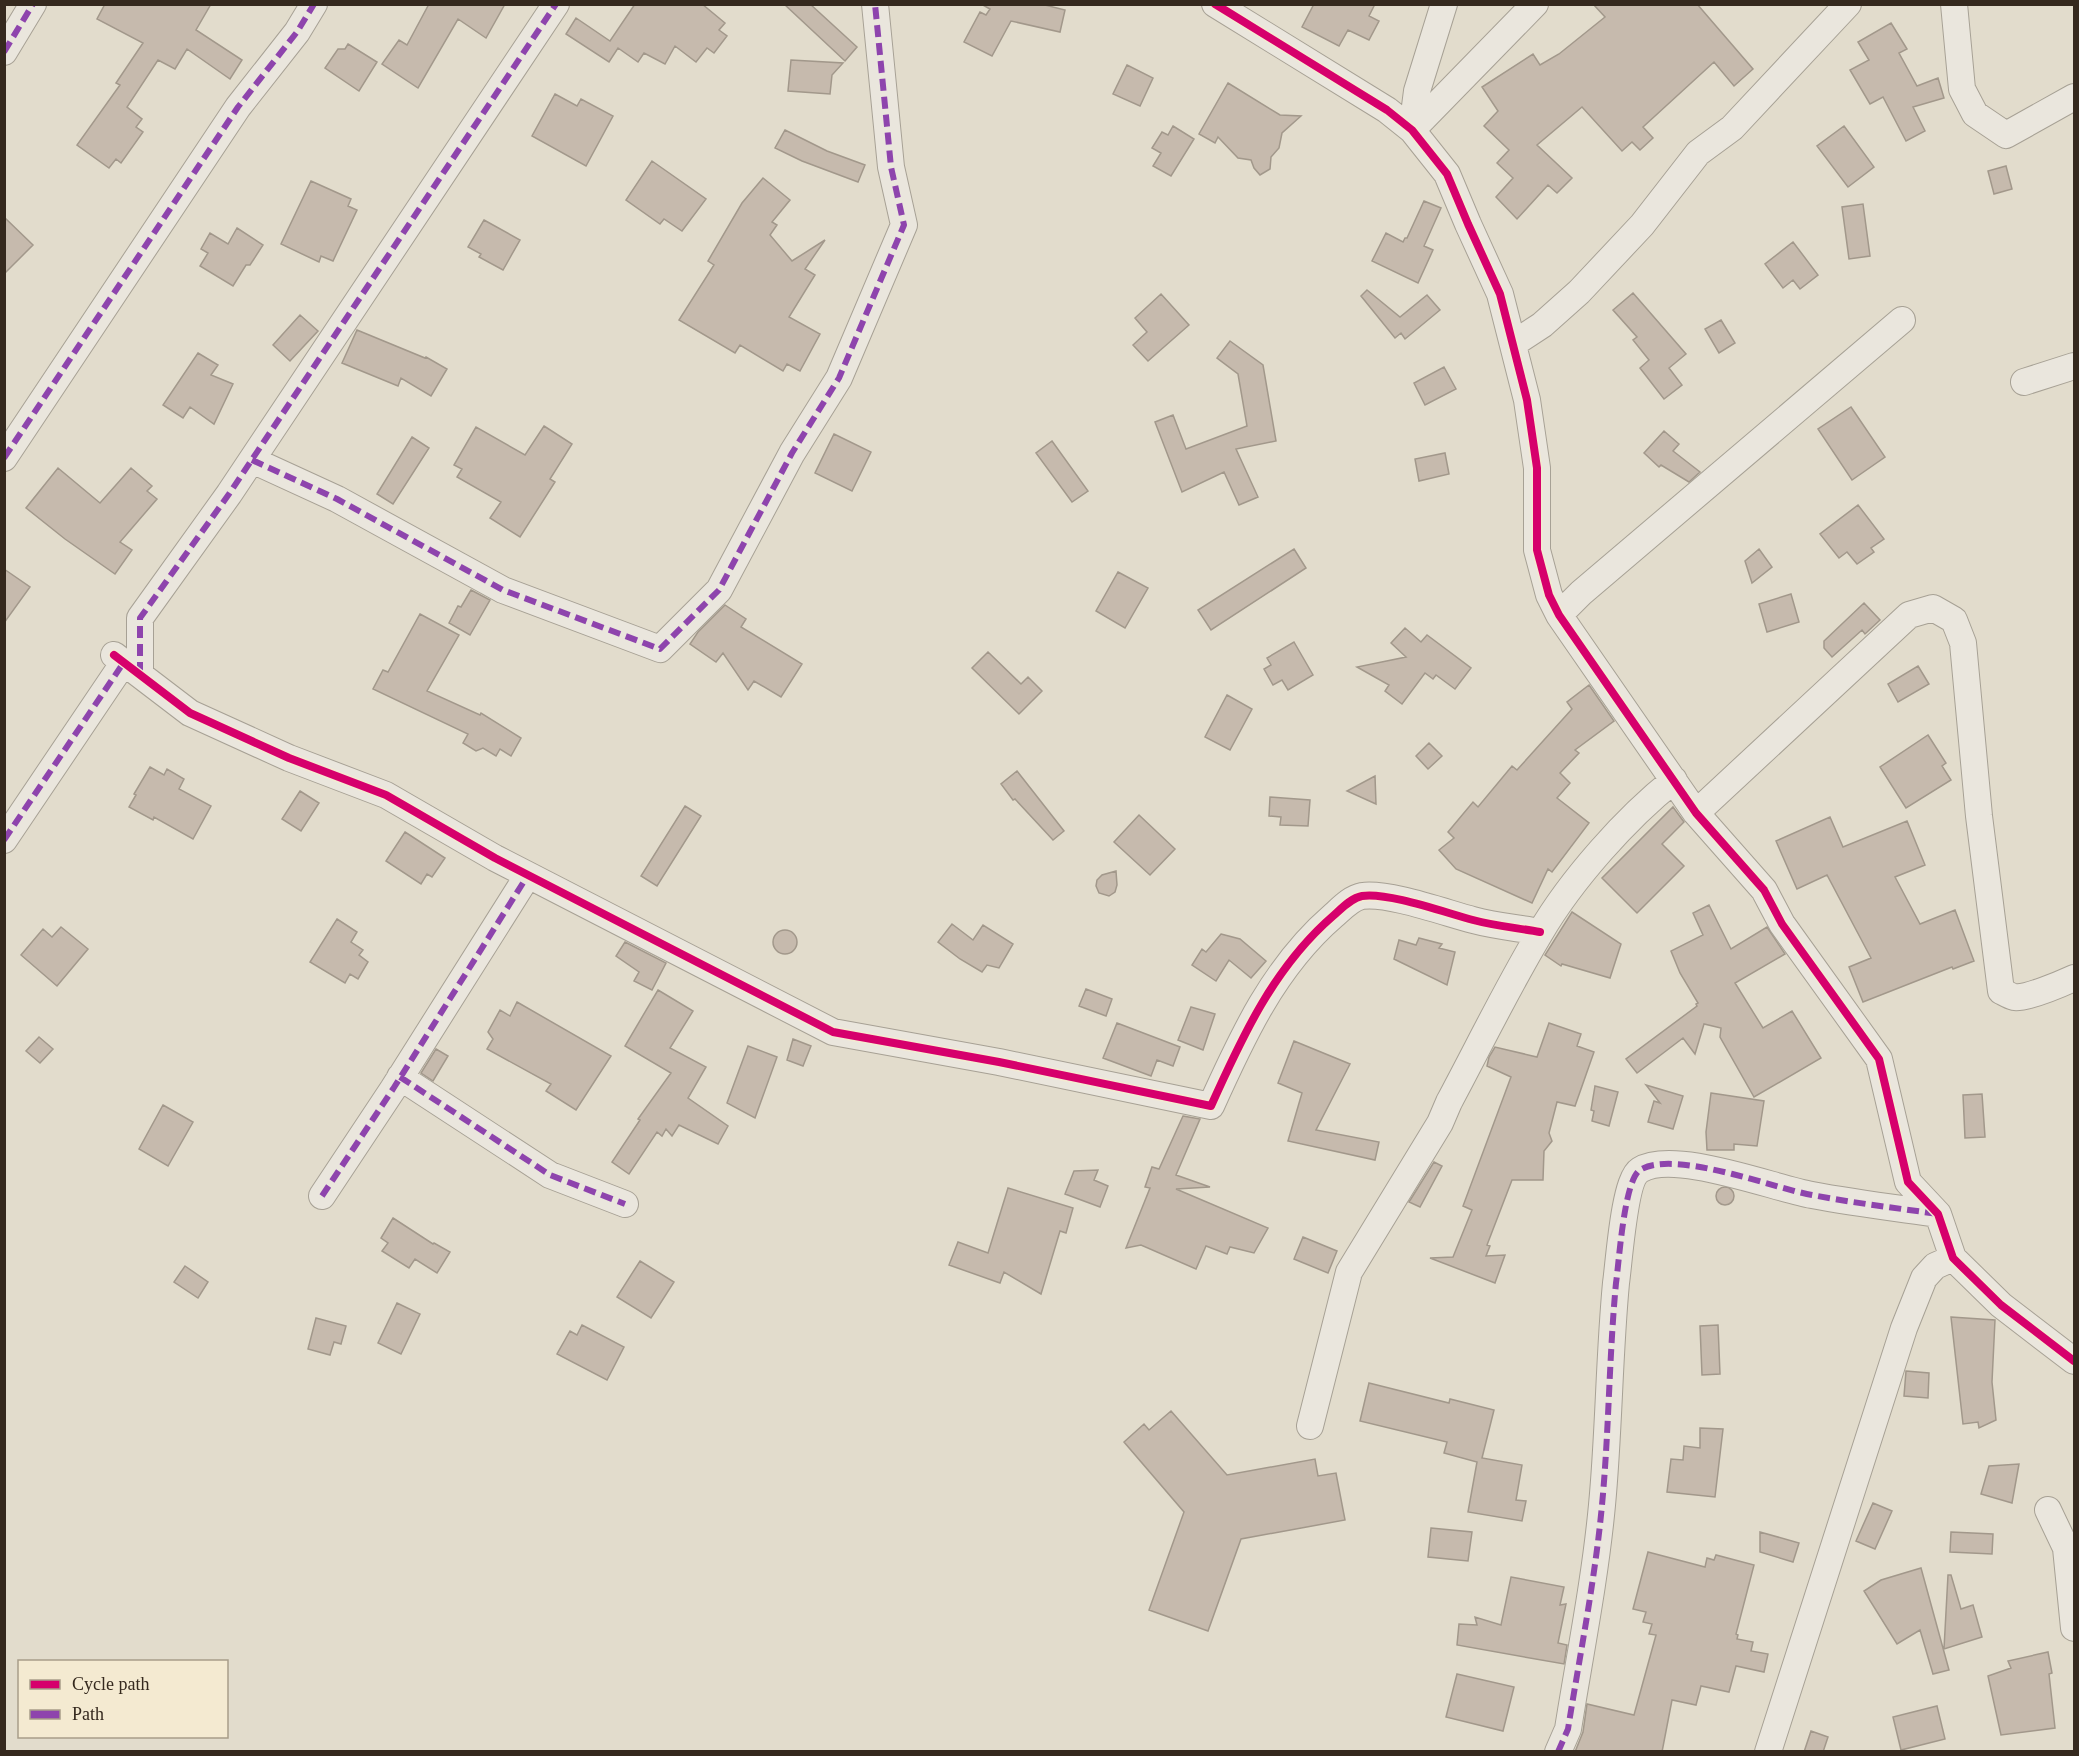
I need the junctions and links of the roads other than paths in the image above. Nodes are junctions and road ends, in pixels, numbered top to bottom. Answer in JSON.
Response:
{"nodes":[{"id":1,"x":33,"y":4,"type":"edge"},
{"id":2,"x":314,"y":4,"type":"edge"},
{"id":3,"x":556,"y":4,"type":"edge"},
{"id":4,"x":875,"y":4,"type":"edge"},
{"id":5,"x":1215,"y":4,"type":"edge"},
{"id":6,"x":1444,"y":4,"type":"edge"},
{"id":7,"x":1535,"y":4,"type":"edge"},
{"id":8,"x":1848,"y":4,"type":"edge"},
{"id":9,"x":1954,"y":4,"type":"edge"},
{"id":10,"x":4,"y":52,"type":"edge"},
{"id":11,"x":1417,"y":91,"type":"junction"},
{"id":12,"x":2074,"y":97,"type":"edge"},
{"id":13,"x":1387,"y":110,"type":"junction"},
{"id":14,"x":1412,"y":130,"type":"junction"},
{"id":15,"x":1902,"y":320,"type":"dead end"},
{"id":16,"x":1513,"y":345,"type":"junction"},
{"id":17,"x":2074,"y":366,"type":"edge"},
{"id":18,"x":2024,"y":382,"type":"dead end"},
{"id":19,"x":4,"y":458,"type":"edge"},
{"id":20,"x":252,"y":460,"type":"junction"},
{"id":21,"x":1559,"y":615,"type":"junction"},
{"id":22,"x":126,"y":664,"type":"junction"},
{"id":23,"x":1674,"y":780,"type":"junction"},
{"id":24,"x":1696,"y":813,"type":"junction"},
{"id":25,"x":4,"y":840,"type":"edge"},
{"id":26,"x":528,"y":875,"type":"junction"},
{"id":27,"x":1540,"y":932,"type":"junction"},
{"id":28,"x":2074,"y":978,"type":"edge"},
{"id":29,"x":400,"y":1077,"type":"junction"},
{"id":30,"x":322,"y":1196,"type":"dead end"},
{"id":31,"x":625,"y":1204,"type":"dead end"},
{"id":32,"x":1938,"y":1214,"type":"junction"},
{"id":33,"x":1953,"y":1257,"type":"junction"},
{"id":34,"x":2074,"y":1361,"type":"edge"},
{"id":35,"x":1310,"y":1426,"type":"dead end"},
{"id":36,"x":2048,"y":1510,"type":"dead end"},
{"id":37,"x":2070,"y":1547,"type":"edge"},
{"id":38,"x":2074,"y":1628,"type":"edge"},
{"id":39,"x":1558,"y":1752,"type":"edge"},
{"id":40,"x":1768,"y":1752,"type":"edge"}],
"edges":[{"from":1,"to":10,"type":"street"},
{"from":2,"to":19,"type":"street"},
{"from":3,"to":20,"type":"street"},
{"from":4,"to":20,"type":"street"},
{"from":5,"to":13,"type":"street"},
{"from":6,"to":11,"type":"street"},
{"from":7,"to":14,"type":"street"},
{"from":8,"to":16,"type":"street"},
{"from":9,"to":12,"type":"street"},
{"from":11,"to":13,"type":"street"},
{"from":11,"to":14,"type":"street"},
{"from":13,"to":14,"type":"street"},
{"from":14,"to":16,"type":"street"},
{"from":15,"to":21,"type":"street"},
{"from":16,"to":21,"type":"street"},
{"from":17,"to":18,"type":"street"},
{"from":20,"to":22,"type":"street"},
{"from":21,"to":23,"type":"street"},
{"from":22,"to":25,"type":"street"},
{"from":22,"to":26,"type":"street"},
{"from":23,"to":24,"type":"street"},
{"from":23,"to":27,"type":"street"},
{"from":24,"to":28,"type":"street"},
{"from":24,"to":32,"type":"street"},
{"from":26,"to":27,"type":"street"},
{"from":26,"to":29,"type":"street"},
{"from":27,"to":35,"type":"street"},
{"from":29,"to":30,"type":"street"},
{"from":29,"to":31,"type":"street"},
{"from":32,"to":33,"type":"street"},
{"from":32,"to":39,"type":"street"},
{"from":33,"to":34,"type":"street"},
{"from":33,"to":40,"type":"street"},
{"from":36,"to":37,"type":"street"},
{"from":37,"to":38,"type":"street"}]}
